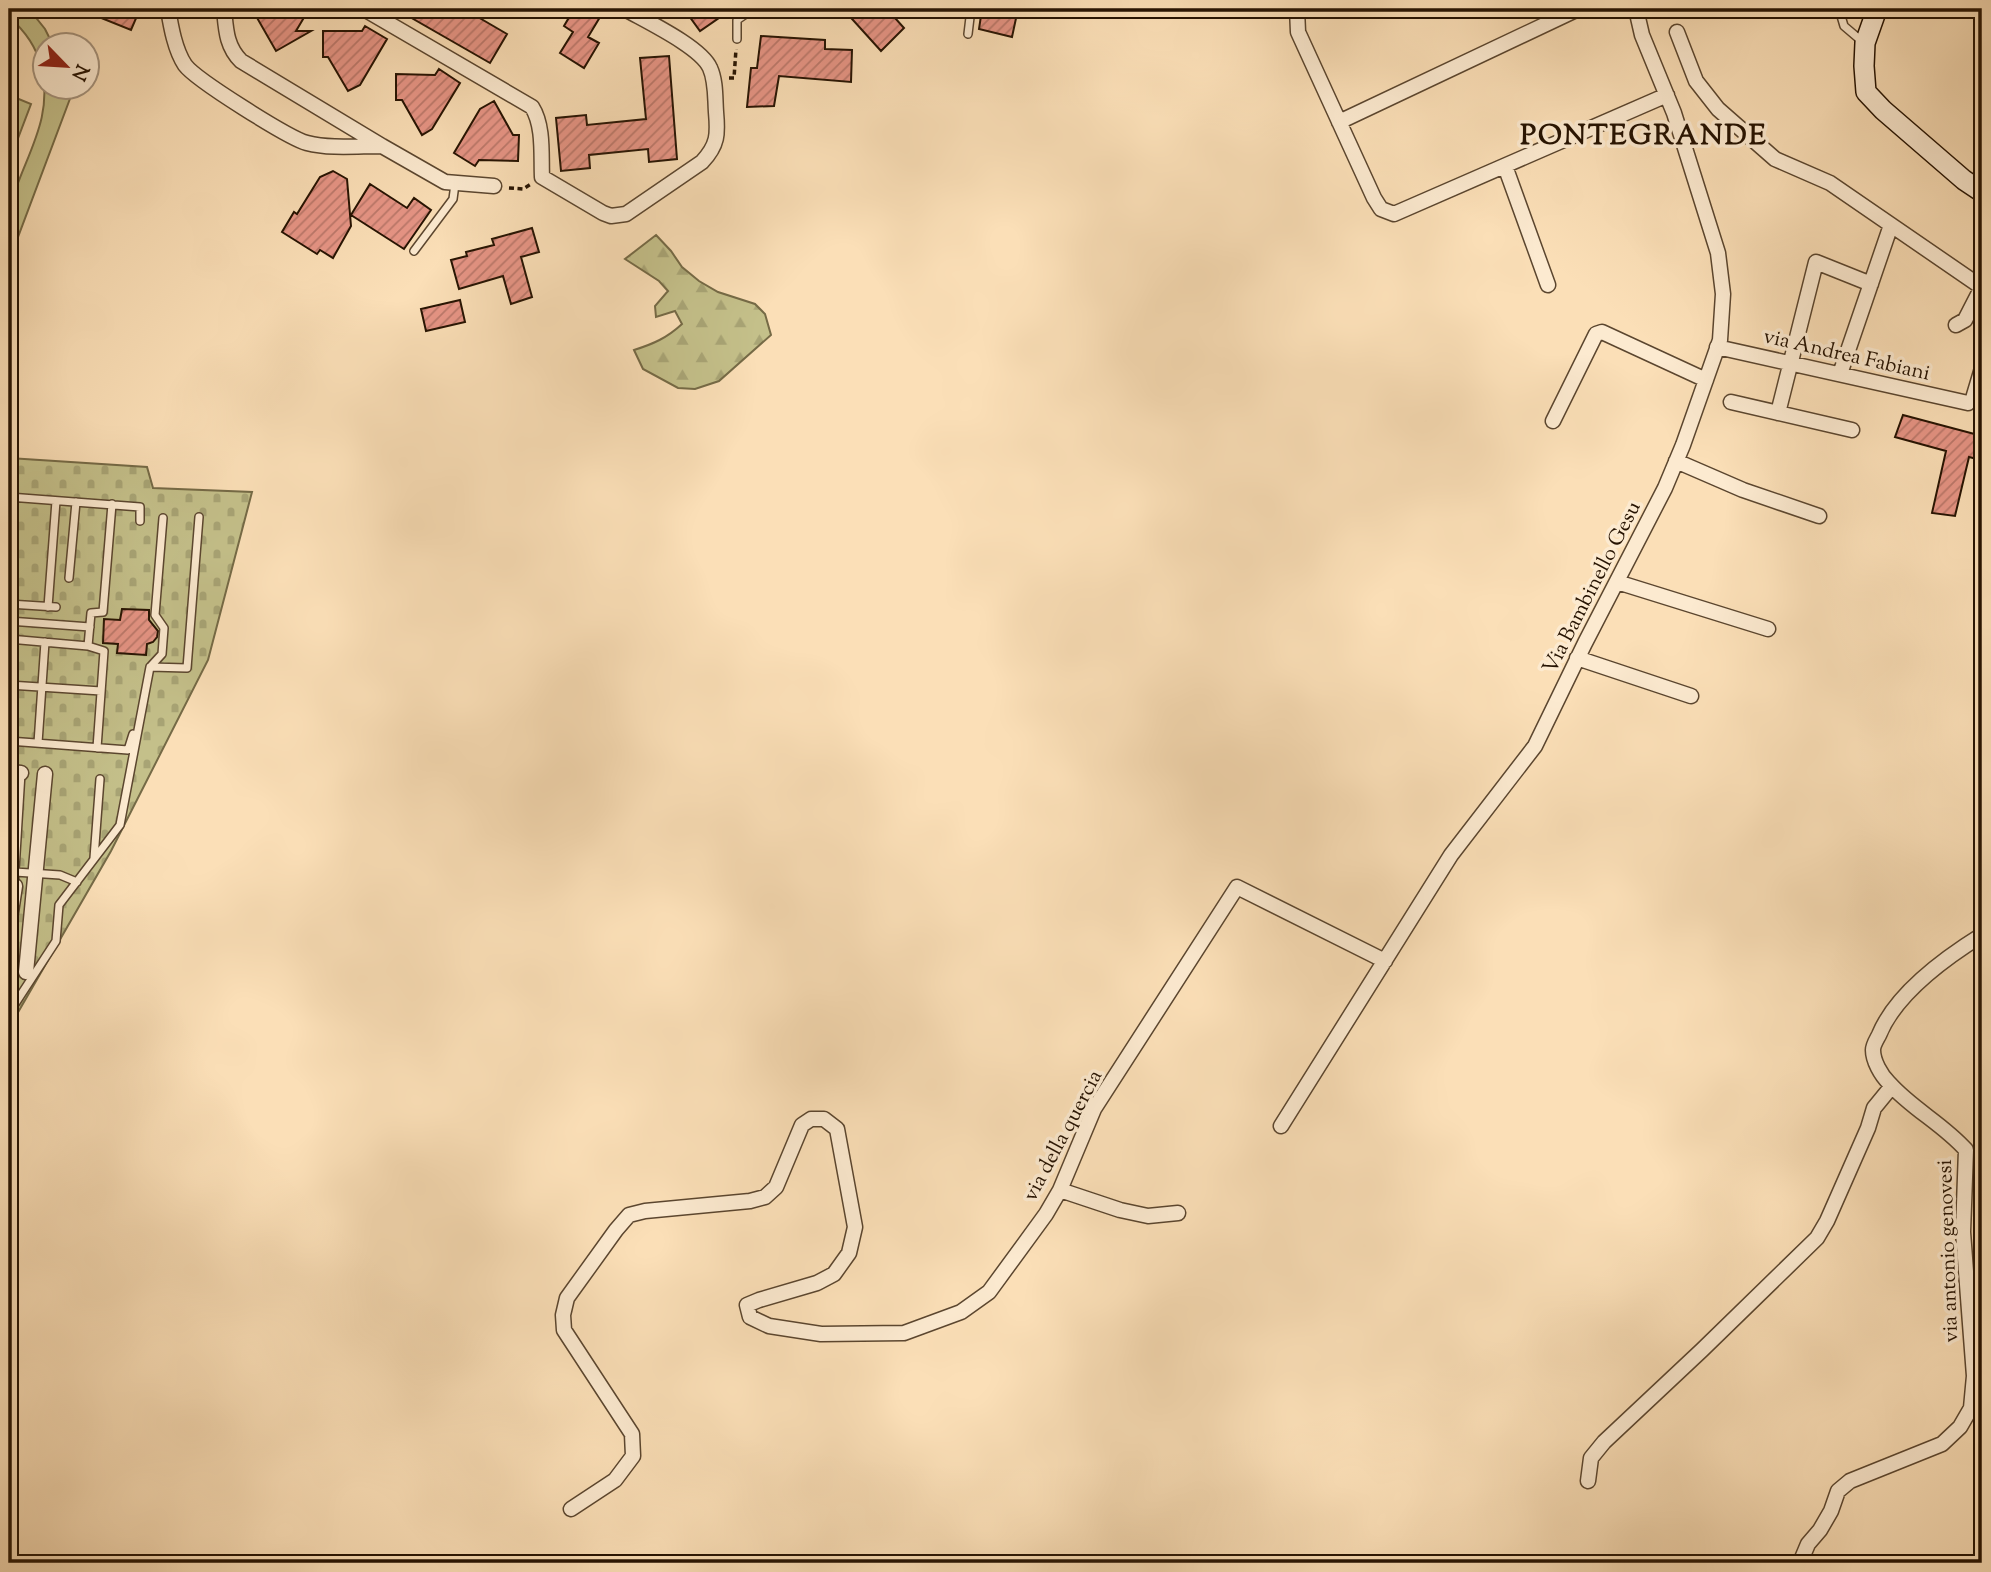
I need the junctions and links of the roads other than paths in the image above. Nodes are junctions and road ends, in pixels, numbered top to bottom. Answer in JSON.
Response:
{"nodes":[{"id":1,"x":168,"y":9,"type":"edge"},
{"id":2,"x":224,"y":9,"type":"edge"},
{"id":3,"x":364,"y":9,"type":"edge"},
{"id":4,"x":625,"y":9,"type":"edge"},
{"id":5,"x":753,"y":9,"type":"edge"},
{"id":6,"x":971,"y":9,"type":"edge"},
{"id":7,"x":1297,"y":9,"type":"edge"},
{"id":8,"x":1578,"y":9,"type":"edge"},
{"id":9,"x":1636,"y":9,"type":"edge"},
{"id":10,"x":1839,"y":9,"type":"edge"},
{"id":11,"x":1877,"y":9,"type":"edge"},
{"id":12,"x":1677,"y":32,"type":"dead end"},
{"id":13,"x":968,"y":34,"type":"dead end"},
{"id":14,"x":737,"y":39,"type":"road end"},
{"id":15,"x":1865,"y":43,"type":"junction"},
{"id":16,"x":1667,"y":96,"type":"junction"},
{"id":17,"x":1339,"y":122,"type":"junction"},
{"id":18,"x":382,"y":146,"type":"junction"},
{"id":19,"x":1505,"y":166,"type":"junction"},
{"id":20,"x":455,"y":184,"type":"junction"},
{"id":21,"x":494,"y":186,"type":"road end"},
{"id":22,"x":1982,"y":192,"type":"edge"},
{"id":23,"x":1891,"y":225,"type":"junction"},
{"id":24,"x":414,"y":251,"type":"dead end"},
{"id":25,"x":1871,"y":284,"type":"junction"},
{"id":26,"x":1548,"y":285,"type":"dead end"},
{"id":27,"x":1982,"y":286,"type":"edge"},
{"id":28,"x":1956,"y":326,"type":"dead end"},
{"id":29,"x":1717,"y":346,"type":"junction"},
{"id":30,"x":1982,"y":356,"type":"edge"},
{"id":31,"x":1790,"y":363,"type":"junction"},
{"id":32,"x":1840,"y":374,"type":"junction"},
{"id":33,"x":1706,"y":380,"type":"junction"},
{"id":34,"x":1731,"y":402,"type":"dead end"},
{"id":35,"x":1968,"y":403,"type":"joint"},
{"id":36,"x":1777,"y":412,"type":"junction"},
{"id":37,"x":1553,"y":421,"type":"dead end"},
{"id":38,"x":1852,"y":430,"type":"dead end"},
{"id":39,"x":1676,"y":461,"type":"junction"},
{"id":40,"x":11,"y":498,"type":"edge"},
{"id":41,"x":56,"y":501,"type":"junction"},
{"id":42,"x":76,"y":502,"type":"junction"},
{"id":43,"x":112,"y":504,"type":"junction"},
{"id":44,"x":1819,"y":516,"type":"dead end"},
{"id":45,"x":199,"y":517,"type":"dead end"},
{"id":46,"x":163,"y":518,"type":"dead end"},
{"id":47,"x":140,"y":521,"type":"dead end"},
{"id":48,"x":9,"y":568,"type":"edge"},
{"id":49,"x":68,"y":578,"type":"dead end"},
{"id":50,"x":1617,"y":582,"type":"junction"},
{"id":51,"x":9,"y":604,"type":"edge"},
{"id":52,"x":27,"y":605,"type":"junction"},
{"id":53,"x":9,"y":621,"type":"edge"},
{"id":54,"x":27,"y":622,"type":"junction"},
{"id":55,"x":90,"y":627,"type":"junction"},
{"id":56,"x":1769,"y":628,"type":"dead end"},
{"id":57,"x":9,"y":639,"type":"edge"},
{"id":58,"x":45,"y":642,"type":"junction"},
{"id":59,"x":88,"y":646,"type":"junction"},
{"id":60,"x":1577,"y":658,"type":"junction"},
{"id":61,"x":150,"y":667,"type":"junction"},
{"id":62,"x":9,"y":685,"type":"edge"},
{"id":63,"x":42,"y":687,"type":"junction"},
{"id":64,"x":101,"y":691,"type":"junction"},
{"id":65,"x":1691,"y":696,"type":"dead end"},
{"id":66,"x":142,"y":707,"type":"junction"},
{"id":67,"x":9,"y":741,"type":"edge"},
{"id":68,"x":38,"y":743,"type":"junction"},
{"id":69,"x":97,"y":748,"type":"junction"},
{"id":70,"x":15,"y":772,"type":"edge"},
{"id":71,"x":45,"y":774,"type":"dead end"},
{"id":72,"x":100,"y":779,"type":"dead end"},
{"id":73,"x":9,"y":797,"type":"edge"},
{"id":74,"x":19,"y":798,"type":"junction"},
{"id":75,"x":94,"y":859,"type":"junction"},
{"id":76,"x":36,"y":873,"type":"junction"},
{"id":77,"x":13,"y":882,"type":"edge"},
{"id":78,"x":76,"y":882,"type":"junction"},
{"id":79,"x":9,"y":925,"type":"edge"},
{"id":80,"x":1982,"y":935,"type":"edge"},
{"id":81,"x":1385,"y":961,"type":"junction"},
{"id":82,"x":26,"y":972,"type":"dead end"},
{"id":83,"x":9,"y":995,"type":"edge"},
{"id":84,"x":20,"y":996,"type":"junction"},
{"id":85,"x":9,"y":1013,"type":"edge"},
{"id":86,"x":1892,"y":1086,"type":"junction"},
{"id":87,"x":1281,"y":1126,"type":"dead end"},
{"id":88,"x":1060,"y":1190,"type":"junction"},
{"id":89,"x":1178,"y":1213,"type":"dead end"},
{"id":90,"x":1588,"y":1481,"type":"dead end"},
{"id":91,"x":571,"y":1509,"type":"dead end"},
{"id":92,"x":1800,"y":1563,"type":"edge"}],
"edges":[{"from":1,"to":18,"type":"street"},
{"from":2,"to":18,"type":"street"},
{"from":3,"to":4,"type":"street"},
{"from":5,"to":14,"type":"lane"},
{"from":6,"to":13,"type":"lane"},
{"from":7,"to":17,"type":"street"},
{"from":8,"to":17,"type":"street"},
{"from":9,"to":16,"type":"street","name":"Via Bambinello Gesu"},
{"from":10,"to":15,"type":"lane"},
{"from":11,"to":15,"type":"street"},
{"from":12,"to":23,"type":"street"},
{"from":15,"to":22,"type":"street"},
{"from":16,"to":19,"type":"street"},
{"from":16,"to":29,"type":"street","name":"Via Bambinello Gesu"},
{"from":17,"to":19,"type":"street"},
{"from":18,"to":20,"type":"street"},
{"from":19,"to":26,"type":"street"},
{"from":20,"to":21,"type":"street"},
{"from":20,"to":24,"type":"lane"},
{"from":23,"to":25,"type":"street"},
{"from":23,"to":27,"type":"street"},
{"from":25,"to":31,"type":"street"},
{"from":25,"to":32,"type":"street"},
{"from":27,"to":28,"type":"street"},
{"from":29,"to":31,"type":"street","name":"via Andrea Fabiani"},
{"from":29,"to":33,"type":"street","name":"Via Bambinello Gesu"},
{"from":30,"to":35,"type":"lane"},
{"from":31,"to":32,"type":"street","name":"via Andrea Fabiani"},
{"from":31,"to":36,"type":"street"},
{"from":32,"to":35,"type":"street","name":"via Andrea Fabiani"},
{"from":33,"to":37,"type":"street"},
{"from":33,"to":39,"type":"street","name":"Via Bambinello Gesu"},
{"from":34,"to":36,"type":"street"},
{"from":36,"to":38,"type":"street"},
{"from":39,"to":44,"type":"street"},
{"from":39,"to":50,"type":"street","name":"Via Bambinello Gesu"},
{"from":40,"to":41,"type":"lane"},
{"from":40,"to":48,"type":"lane"},
{"from":41,"to":42,"type":"lane"},
{"from":41,"to":52,"type":"lane"},
{"from":42,"to":43,"type":"lane"},
{"from":42,"to":49,"type":"lane"},
{"from":43,"to":47,"type":"lane"},
{"from":43,"to":55,"type":"lane"},
{"from":45,"to":61,"type":"lane"},
{"from":46,"to":61,"type":"lane"},
{"from":50,"to":56,"type":"street"},
{"from":50,"to":60,"type":"street","name":"Via Bambinello Gesu"},
{"from":51,"to":52,"type":"lane"},
{"from":52,"to":54,"type":"lane"},
{"from":53,"to":54,"type":"lane"},
{"from":54,"to":55,"type":"lane"},
{"from":55,"to":59,"type":"lane"},
{"from":57,"to":58,"type":"lane"},
{"from":58,"to":59,"type":"lane"},
{"from":58,"to":63,"type":"lane"},
{"from":59,"to":64,"type":"lane"},
{"from":60,"to":65,"type":"street"},
{"from":60,"to":81,"type":"street","name":"Via Bambinello Gesu"},
{"from":61,"to":66,"type":"lane"},
{"from":62,"to":63,"type":"lane"},
{"from":63,"to":64,"type":"lane"},
{"from":63,"to":68,"type":"lane"},
{"from":64,"to":69,"type":"lane"},
{"from":66,"to":69,"type":"lane"},
{"from":66,"to":75,"type":"lane"},
{"from":67,"to":68,"type":"lane"},
{"from":68,"to":69,"type":"lane"},
{"from":70,"to":74,"type":"lane"},
{"from":71,"to":76,"type":"street"},
{"from":72,"to":75,"type":"lane"},
{"from":73,"to":74,"type":"lane"},
{"from":74,"to":77,"type":"lane"},
{"from":75,"to":78,"type":"lane"},
{"from":76,"to":77,"type":"lane"},
{"from":76,"to":78,"type":"lane"},
{"from":76,"to":82,"type":"street"},
{"from":77,"to":79,"type":"street"},
{"from":78,"to":84,"type":"lane"},
{"from":80,"to":86,"type":"street","name":"via antonio genovesi"},
{"from":81,"to":87,"type":"street","name":"Via Bambinello Gesu"},
{"from":81,"to":88,"type":"street","name":"via della quercia"},
{"from":83,"to":84,"type":"lane"},
{"from":84,"to":85,"type":"lane"},
{"from":86,"to":90,"type":"street"},
{"from":86,"to":92,"type":"street","name":"via antonio genovesi"},
{"from":88,"to":89,"type":"street"},
{"from":88,"to":91,"type":"street","name":"via della quercia"}]}
